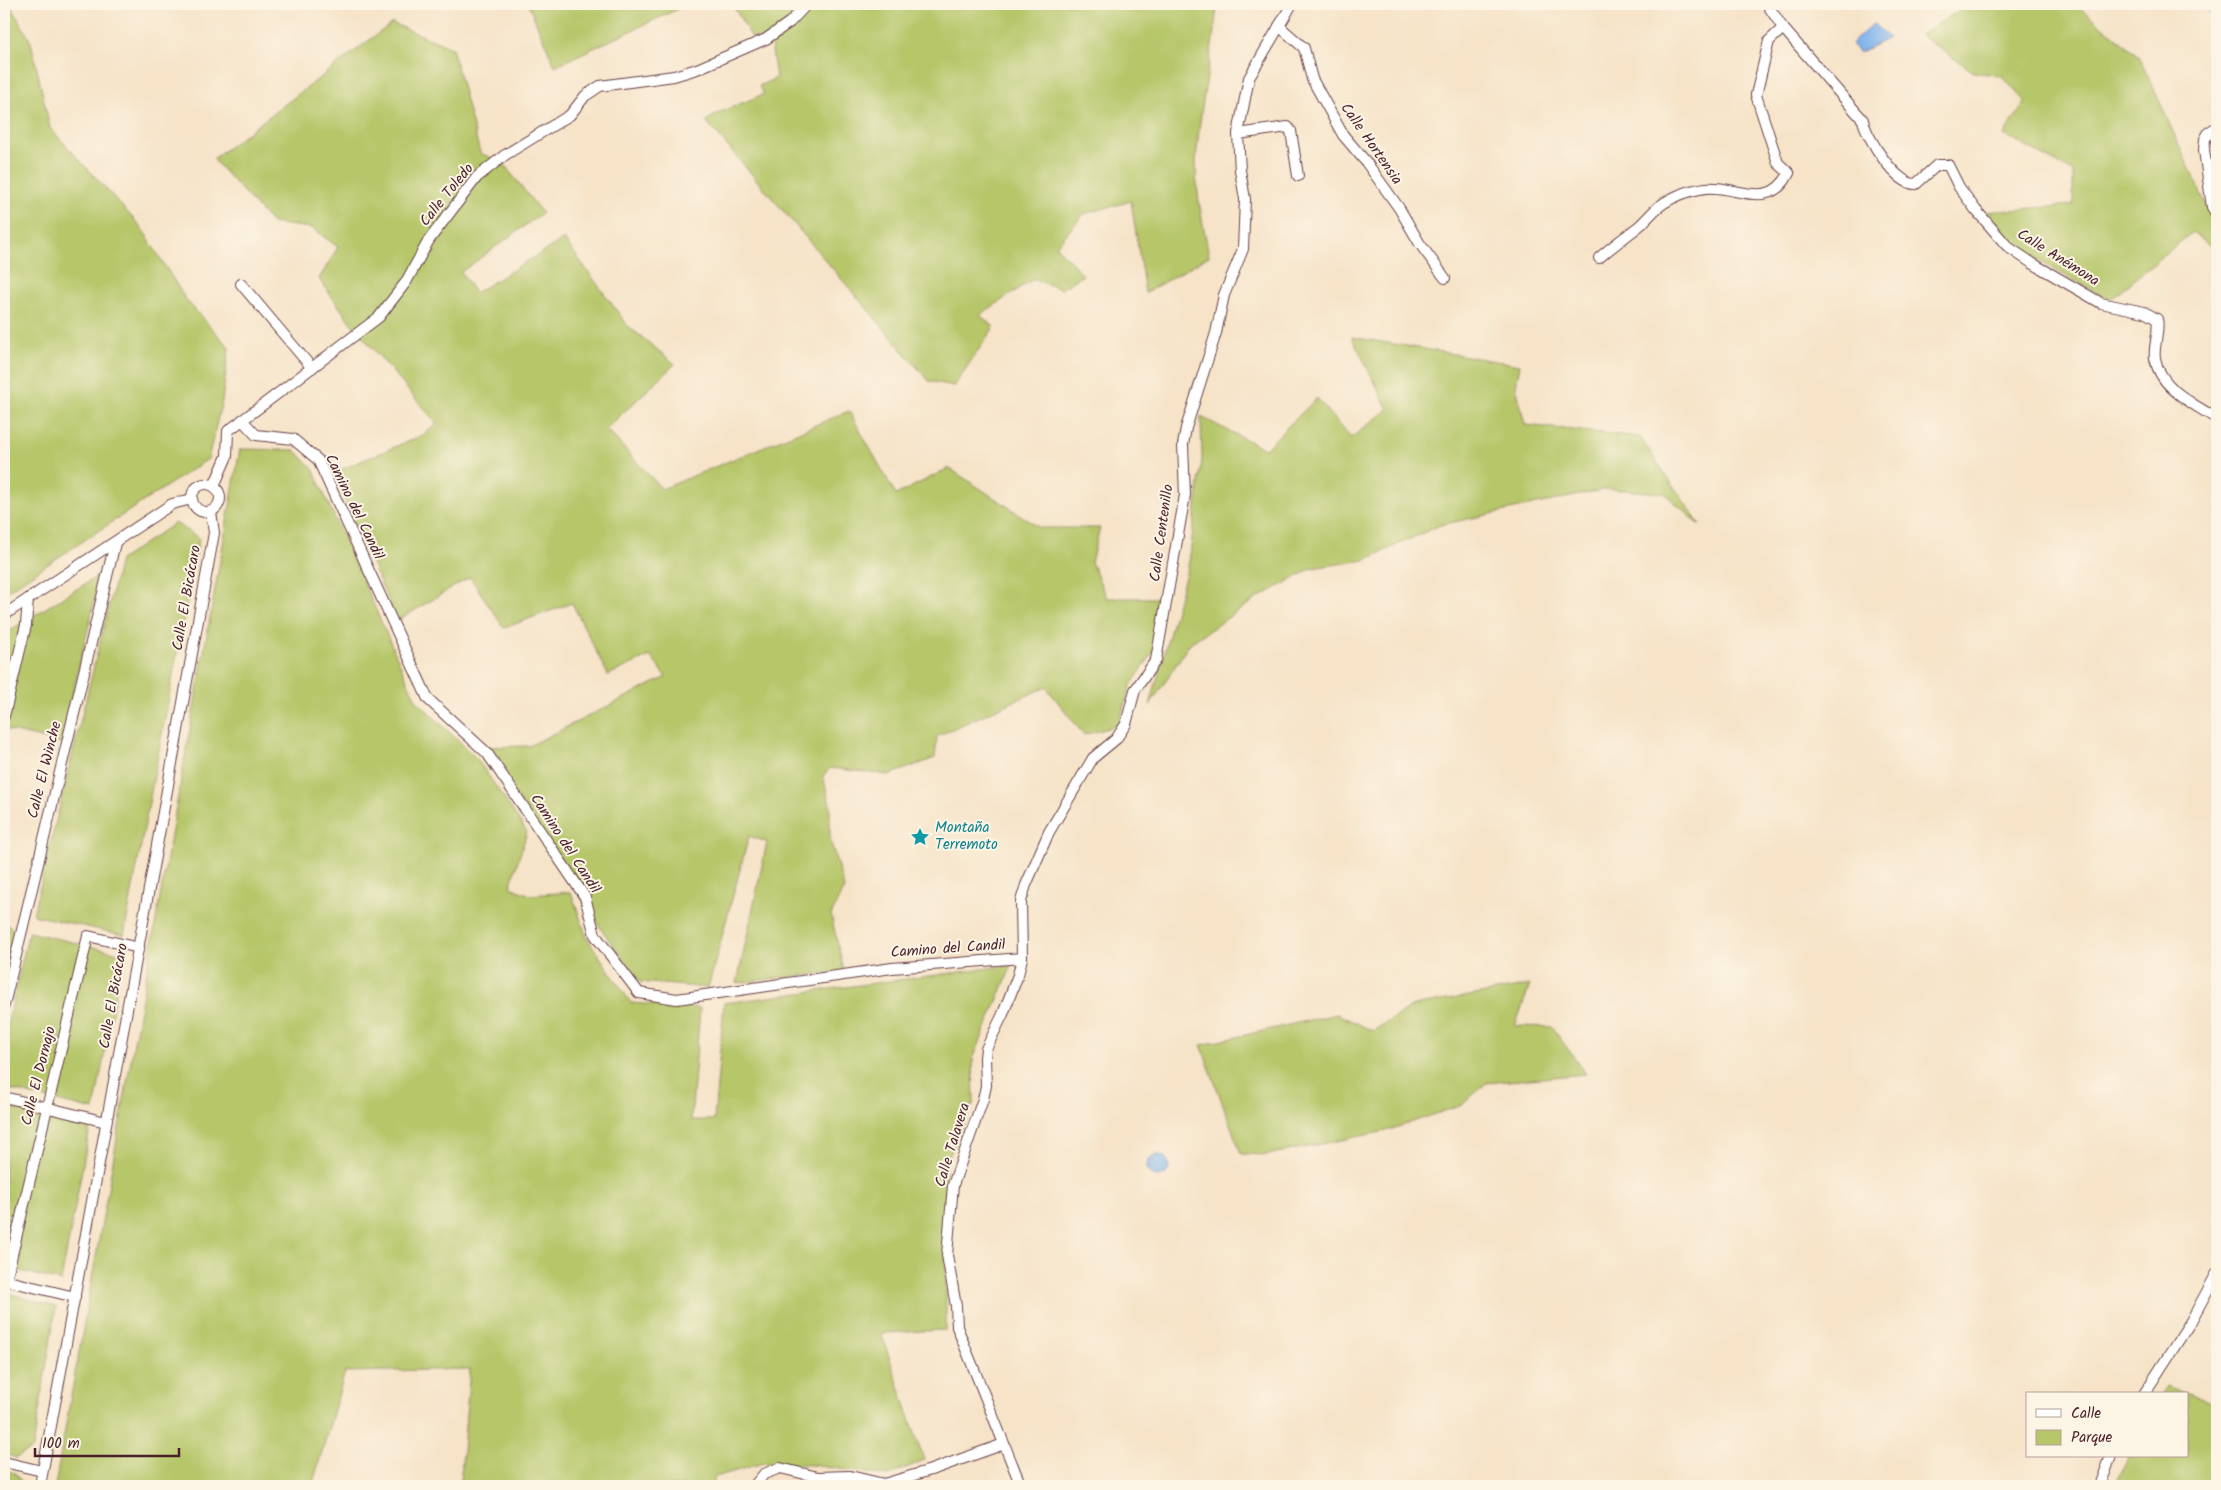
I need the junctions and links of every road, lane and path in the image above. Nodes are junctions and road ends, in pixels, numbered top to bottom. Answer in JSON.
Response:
{"nodes":[{"id":1,"x":807,"y":4,"type":"edge"},
{"id":2,"x":1292,"y":4,"type":"edge"},
{"id":3,"x":1767,"y":4,"type":"edge"},
{"id":4,"x":1279,"y":26,"type":"junction"},
{"id":5,"x":1783,"y":28,"type":"junction"},
{"id":6,"x":2217,"y":127,"type":"edge"},
{"id":7,"x":1238,"y":134,"type":"junction"},
{"id":8,"x":1298,"y":176,"type":"dead end"},
{"id":9,"x":2217,"y":216,"type":"edge"},
{"id":10,"x":1599,"y":258,"type":"dead end"},
{"id":11,"x":1445,"y":278,"type":"dead end"},
{"id":12,"x":241,"y":284,"type":"dead end"},
{"id":13,"x":312,"y":368,"type":"junction"},
{"id":14,"x":2217,"y":419,"type":"edge"},
{"id":15,"x":242,"y":420,"type":"junction"},
{"id":16,"x":214,"y":486,"type":"junction"},
{"id":17,"x":192,"y":499,"type":"junction"},
{"id":18,"x":211,"y":512,"type":"junction"},
{"id":19,"x":115,"y":543,"type":"junction"},
{"id":20,"x":28,"y":599,"type":"junction"},
{"id":21,"x":4,"y":615,"type":"edge"},
{"id":22,"x":4,"y":716,"type":"edge"},
{"id":23,"x":139,"y":948,"type":"junction"},
{"id":24,"x":1022,"y":958,"type":"junction"},
{"id":25,"x":4,"y":1005,"type":"edge"},
{"id":26,"x":4,"y":1098,"type":"edge"},
{"id":27,"x":47,"y":1108,"type":"junction"},
{"id":28,"x":106,"y":1122,"type":"junction"},
{"id":29,"x":2217,"y":1273,"type":"edge"},
{"id":30,"x":5,"y":1280,"type":"edge"},
{"id":31,"x":75,"y":1297,"type":"junction"},
{"id":32,"x":2145,"y":1392,"type":"edge"},
{"id":33,"x":1004,"y":1444,"type":"junction"},
{"id":34,"x":2110,"y":1458,"type":"edge"},
{"id":35,"x":4,"y":1462,"type":"edge"},
{"id":36,"x":42,"y":1471,"type":"junction"},
{"id":37,"x":40,"y":1486,"type":"edge"},
{"id":38,"x":754,"y":1486,"type":"edge"},
{"id":39,"x":1021,"y":1486,"type":"edge"},
{"id":40,"x":2100,"y":1486,"type":"edge"}],
"edges":[{"from":1,"to":13,"type":"street","name":"Calle Toledo"},
{"from":2,"to":4,"type":"street","name":"Calle Centenillo"},
{"from":3,"to":5,"type":"street"},
{"from":4,"to":7,"type":"street","name":"Calle Centenillo"},
{"from":4,"to":11,"type":"street","name":"Calle Hortensia"},
{"from":5,"to":10,"type":"street"},
{"from":5,"to":14,"type":"street","name":"Calle Anémona"},
{"from":6,"to":9,"type":"street"},
{"from":7,"to":8,"type":"street"},
{"from":7,"to":24,"type":"street","name":"Calle Centenillo"},
{"from":12,"to":13,"type":"street"},
{"from":13,"to":15,"type":"street","name":"Calle Toledo"},
{"from":15,"to":16,"type":"street","name":"Calle Toledo"},
{"from":15,"to":24,"type":"street","name":"Camino del Candil"},
{"from":16,"to":17,"type":"street"},
{"from":16,"to":18,"type":"street"},
{"from":17,"to":18,"type":"street"},
{"from":17,"to":19,"type":"street"},
{"from":18,"to":23,"type":"street","name":"Calle El Bicácaro"},
{"from":19,"to":20,"type":"street"},
{"from":19,"to":25,"type":"street","name":"Calle El Winche"},
{"from":20,"to":21,"type":"street"},
{"from":20,"to":22,"type":"street"},
{"from":23,"to":27,"type":"street","name":"Calle El Dornajo"},
{"from":23,"to":28,"type":"street","name":"Calle El Bicácaro"},
{"from":24,"to":33,"type":"street","name":"Calle Talavera"},
{"from":26,"to":27,"type":"street"},
{"from":27,"to":28,"type":"street"},
{"from":27,"to":30,"type":"street","name":"Calle El Dornajo"},
{"from":28,"to":31,"type":"street","name":"Calle El Bicácaro"},
{"from":29,"to":32,"type":"street"},
{"from":30,"to":31,"type":"street"},
{"from":31,"to":36,"type":"street","name":"Calle El Bicácaro"},
{"from":33,"to":38,"type":"street"},
{"from":33,"to":39,"type":"street","name":"Calle Talavera"},
{"from":34,"to":40,"type":"street"},
{"from":35,"to":36,"type":"street"},
{"from":36,"to":37,"type":"street","name":"Calle El Bicácaro"}]}
